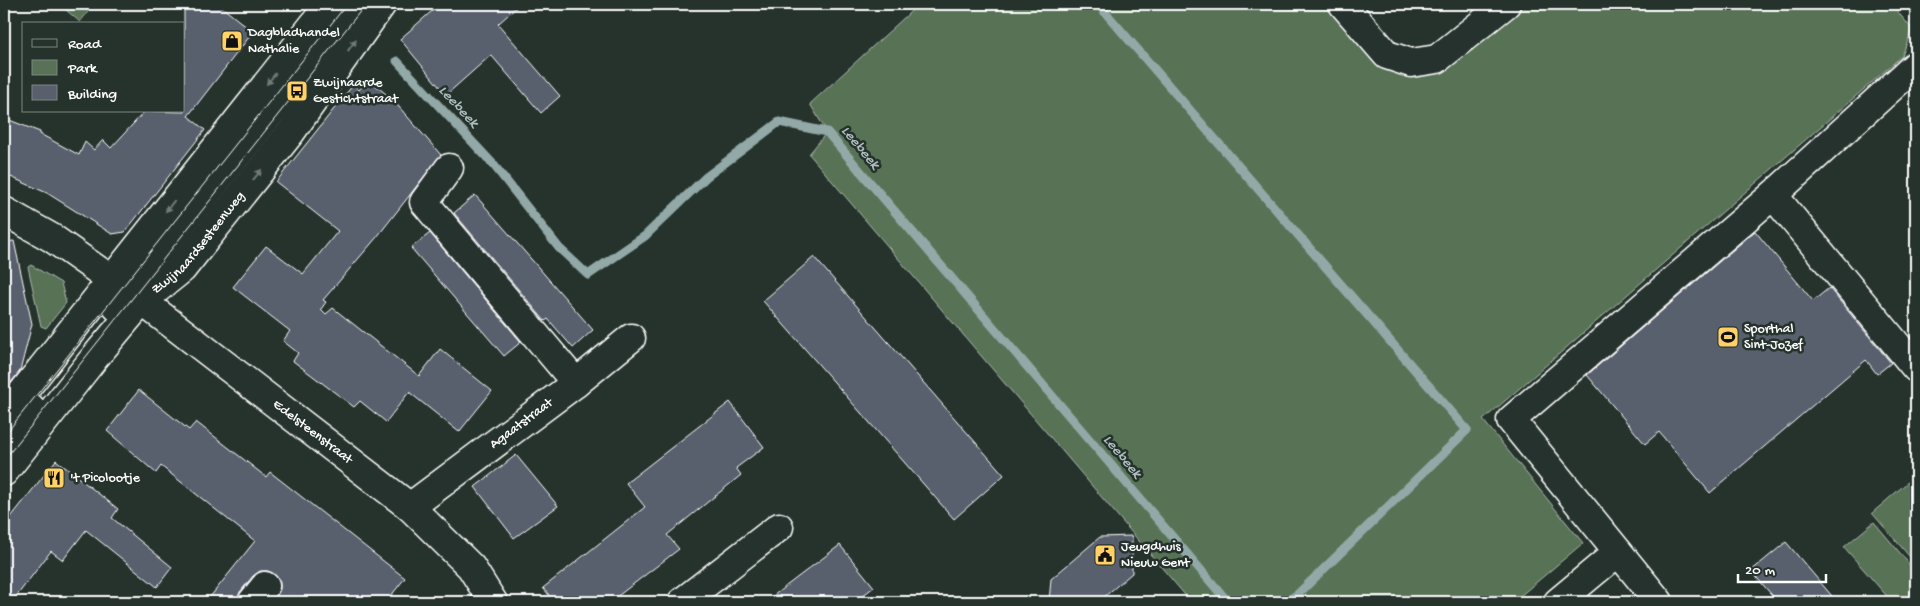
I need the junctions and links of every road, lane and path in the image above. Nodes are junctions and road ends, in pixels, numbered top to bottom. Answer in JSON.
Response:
{"nodes":[{"id":1,"x":330,"y":4,"type":"edge"},
{"id":2,"x":357,"y":4,"type":"edge"},
{"id":3,"x":382,"y":4,"type":"edge"},
{"id":4,"x":1343,"y":4,"type":"edge"},
{"id":5,"x":1506,"y":4,"type":"edge"},
{"id":6,"x":1916,"y":65,"type":"edge"},
{"id":7,"x":449,"y":168,"type":"dead end"},
{"id":8,"x":1773,"y":195,"type":"junction"},
{"id":9,"x":4,"y":210,"type":"edge"},
{"id":10,"x":128,"y":291,"type":"junction"},
{"id":11,"x":631,"y":338,"type":"dead end"},
{"id":12,"x":1916,"y":368,"type":"edge"},
{"id":13,"x":576,"y":383,"type":"junction"},
{"id":14,"x":4,"y":416,"type":"edge"},
{"id":15,"x":4,"y":440,"type":"edge"},
{"id":16,"x":4,"y":455,"type":"edge"},
{"id":17,"x":4,"y":472,"type":"edge"},
{"id":18,"x":410,"y":507,"type":"junction"},
{"id":19,"x":779,"y":527,"type":"dead end"},
{"id":20,"x":1618,"y":552,"type":"junction"},
{"id":21,"x":493,"y":602,"type":"edge"},
{"id":22,"x":682,"y":602,"type":"edge"},
{"id":23,"x":1558,"y":602,"type":"edge"},
{"id":24,"x":1659,"y":602,"type":"edge"}],
"edges":[{"from":1,"to":10,"type":"street","name":"Zwijnaardsesteenweg","one_way":true},
{"from":2,"to":10,"type":"street"},
{"from":10,"to":3,"type":"street","name":"Zwijnaardsesteenweg","one_way":true},
{"from":4,"to":5,"type":"street"},
{"from":6,"to":8,"type":"street"},
{"from":7,"to":13,"type":"street"},
{"from":8,"to":12,"type":"street"},
{"from":8,"to":20,"type":"street"},
{"from":9,"to":10,"type":"street","name":"Edelsteenstraat"},
{"from":10,"to":14,"type":"street","name":"Zwijnaardsesteenweg"},
{"from":10,"to":15,"type":"street"},
{"from":10,"to":16,"type":"street"},
{"from":10,"to":17,"type":"street","name":"Zwijnaardsesteenweg"},
{"from":10,"to":18,"type":"street","name":"Edelsteenstraat"},
{"from":11,"to":13,"type":"street","name":"Agaatstraat"},
{"from":13,"to":18,"type":"street","name":"Agaatstraat"},
{"from":18,"to":21,"type":"street","name":"Edelsteenstraat"},
{"from":19,"to":22,"type":"street"},
{"from":20,"to":23,"type":"street"},
{"from":20,"to":24,"type":"street"}]}
